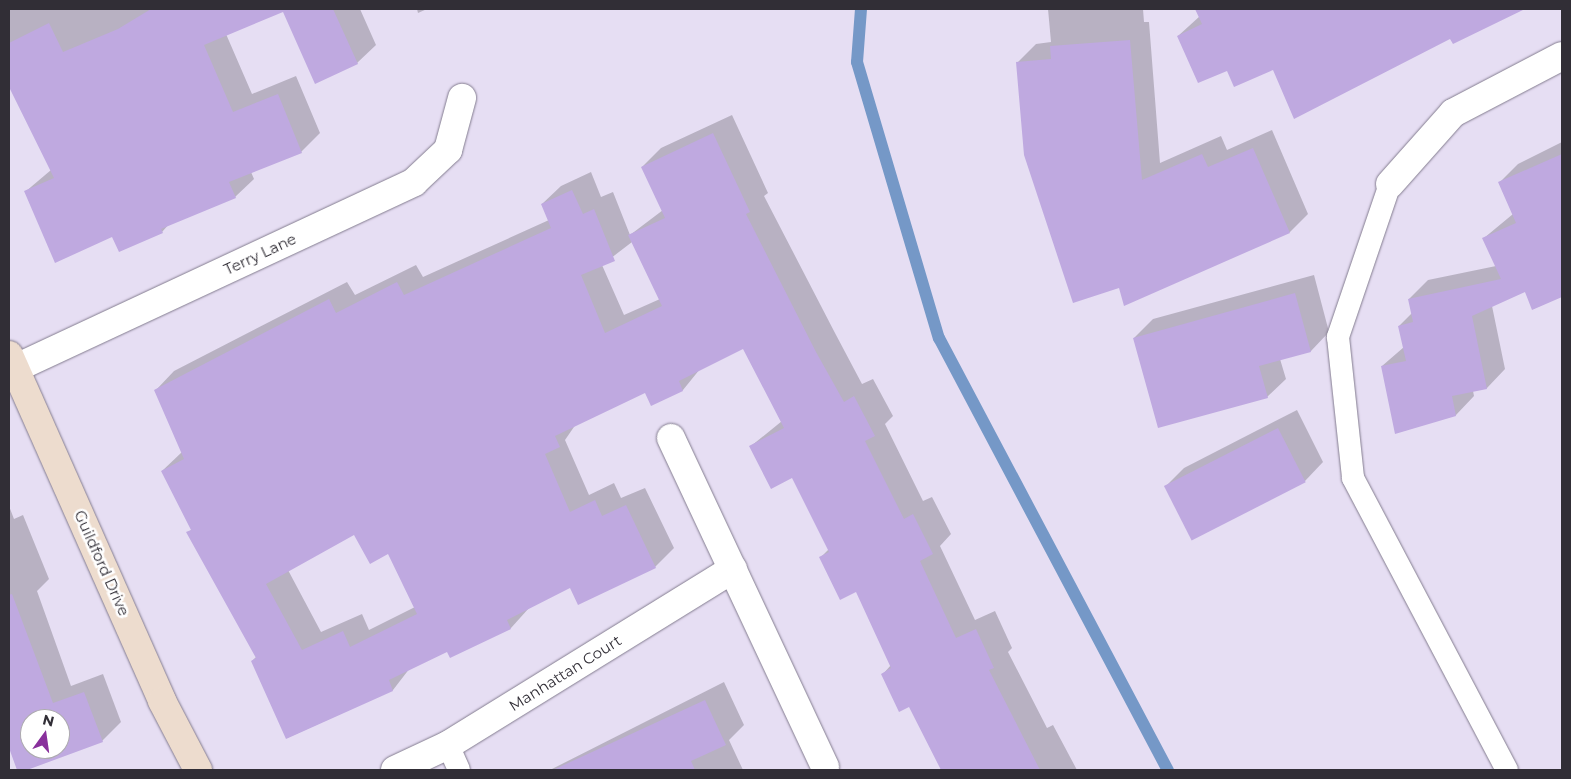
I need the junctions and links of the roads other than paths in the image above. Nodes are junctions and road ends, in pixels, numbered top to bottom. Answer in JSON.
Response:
{"nodes":[{"id":1,"x":1562,"y":56,"type":"edge"},
{"id":2,"x":462,"y":98,"type":"dead end"},
{"id":3,"x":1390,"y":184,"type":"joint"},
{"id":4,"x":12,"y":362,"type":"edge"},
{"id":5,"x":671,"y":438,"type":"dead end"},
{"id":6,"x":733,"y":569,"type":"junction"},
{"id":7,"x":448,"y":745,"type":"junction"},
{"id":8,"x":827,"y":769,"type":"edge"},
{"id":9,"x":198,"y":770,"type":"edge"},
{"id":10,"x":395,"y":770,"type":"edge"},
{"id":11,"x":459,"y":770,"type":"edge"},
{"id":12,"x":1507,"y":770,"type":"edge"}],
"edges":[{"from":1,"to":3,"type":"street"},
{"from":2,"to":4,"type":"street","name":"Terry Lane"},
{"from":3,"to":12,"type":"lane"},
{"from":4,"to":9,"type":"street","name":"Guildford Drive"},
{"from":5,"to":6,"type":"street"},
{"from":6,"to":7,"type":"street","name":"Manhattan Court"},
{"from":6,"to":8,"type":"street"},
{"from":7,"to":10,"type":"street","name":"Manhattan Court"},
{"from":7,"to":11,"type":"lane"}]}
